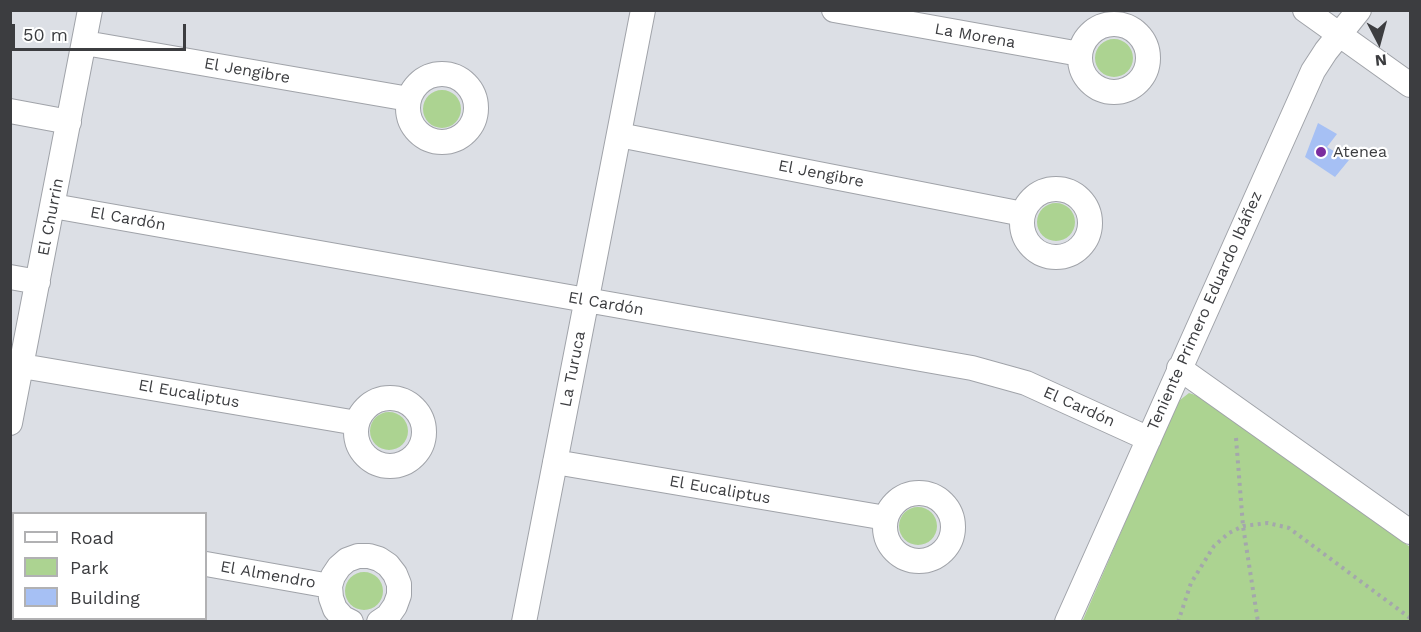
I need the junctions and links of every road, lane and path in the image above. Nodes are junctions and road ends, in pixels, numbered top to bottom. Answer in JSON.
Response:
{"nodes":[{"id":1,"x":90,"y":10,"type":"edge"},
{"id":2,"x":643,"y":10,"type":"edge"},
{"id":3,"x":834,"y":10,"type":"edge"},
{"id":4,"x":1305,"y":10,"type":"edge"},
{"id":5,"x":1359,"y":10,"type":"edge"},
{"id":6,"x":1339,"y":35,"type":"junction"},
{"id":7,"x":85,"y":43,"type":"junction"},
{"id":8,"x":1080,"y":54,"type":"dead end"},
{"id":9,"x":1410,"y":85,"type":"edge"},
{"id":10,"x":409,"y":99,"type":"dead end"},
{"id":11,"x":10,"y":111,"type":"edge"},
{"id":12,"x":69,"y":122,"type":"junction"},
{"id":13,"x":619,"y":135,"type":"junction"},
{"id":14,"x":53,"y":206,"type":"junction"},
{"id":15,"x":1023,"y":214,"type":"dead end"},
{"id":16,"x":10,"y":277,"type":"edge"},
{"id":17,"x":38,"y":282,"type":"junction"},
{"id":18,"x":587,"y":300,"type":"junction"},
{"id":19,"x":22,"y":366,"type":"junction"},
{"id":20,"x":1179,"y":368,"type":"junction"},
{"id":21,"x":1234,"y":407,"type":"junction"},
{"id":22,"x":10,"y":423,"type":"edge"},
{"id":23,"x":357,"y":423,"type":"dead end"},
{"id":24,"x":1149,"y":438,"type":"junction"},
{"id":25,"x":555,"y":462,"type":"junction"},
{"id":26,"x":885,"y":518,"type":"dead end"},
{"id":27,"x":1243,"y":526,"type":"junction"},
{"id":28,"x":1410,"y":532,"type":"edge"},
{"id":29,"x":207,"y":564,"type":"edge"},
{"id":30,"x":330,"y":586,"type":"junction"},
{"id":31,"x":1410,"y":618,"type":"edge"},
{"id":32,"x":351,"y":621,"type":"edge"},
{"id":33,"x":379,"y":621,"type":"edge"},
{"id":34,"x":525,"y":621,"type":"edge"},
{"id":35,"x":1067,"y":621,"type":"edge"},
{"id":36,"x":1178,"y":621,"type":"edge"},
{"id":37,"x":1258,"y":621,"type":"edge"}],
"edges":[{"from":1,"to":7,"type":"street","name":"El Churrin"},
{"from":2,"to":13,"type":"street","name":"La Turuca"},
{"from":3,"to":8,"type":"street","name":"La Morena"},
{"from":4,"to":6,"type":"street"},
{"from":5,"to":6,"type":"street","name":"Teniente Primero Eduardo Ibáñez"},
{"from":6,"to":9,"type":"street"},
{"from":6,"to":20,"type":"street","name":"Teniente Primero Eduardo Ibáñez"},
{"from":7,"to":10,"type":"street","name":"El Jengibre"},
{"from":7,"to":12,"type":"street","name":"El Churrin"},
{"from":11,"to":12,"type":"street"},
{"from":12,"to":14,"type":"street","name":"El Churrin"},
{"from":13,"to":15,"type":"street","name":"El Jengibre"},
{"from":13,"to":18,"type":"street","name":"La Turuca"},
{"from":14,"to":17,"type":"street","name":"El Churrin"},
{"from":14,"to":18,"type":"street","name":"El Cardón"},
{"from":16,"to":17,"type":"street"},
{"from":17,"to":19,"type":"street","name":"El Churrin"},
{"from":18,"to":24,"type":"street","name":"El Cardón"},
{"from":18,"to":25,"type":"street","name":"La Turuca"},
{"from":19,"to":22,"type":"street","name":"El Churrin"},
{"from":19,"to":23,"type":"street","name":"El Eucaliptus"},
{"from":20,"to":21,"type":"street"},
{"from":20,"to":24,"type":"street","name":"Teniente Primero Eduardo Ibáñez"},
{"from":21,"to":27,"type":"path"},
{"from":21,"to":28,"type":"street"},
{"from":24,"to":35,"type":"street","name":"Teniente Primero Eduardo Ibáñez"},
{"from":25,"to":26,"type":"street","name":"El Eucaliptus"},
{"from":25,"to":34,"type":"street","name":"La Turuca"},
{"from":27,"to":31,"type":"path"},
{"from":27,"to":36,"type":"path"},
{"from":27,"to":37,"type":"path"},
{"from":29,"to":30,"type":"street","name":"El Almendro"},
{"from":30,"to":32,"type":"street","name":"El Almendro"},
{"from":30,"to":33,"type":"street","name":"El Almendro"}]}
